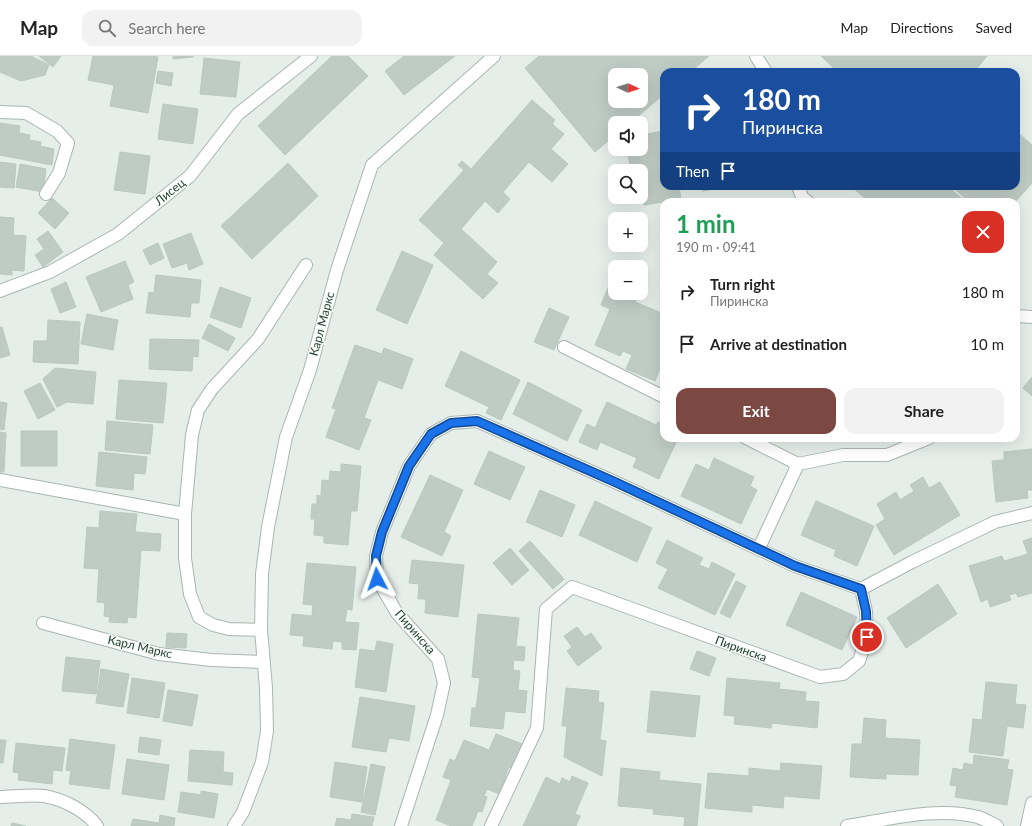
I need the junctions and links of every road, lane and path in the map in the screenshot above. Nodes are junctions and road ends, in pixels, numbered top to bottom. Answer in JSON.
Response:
{"nodes":[{"id":1,"x":311,"y":56,"type":"edge"},
{"id":2,"x":490,"y":56,"type":"edge"},
{"id":3,"x":494,"y":56,"type":"edge"},
{"id":4,"x":756,"y":56,"type":"edge"},
{"id":5,"x":484,"y":61,"type":"edge"},
{"id":6,"x":764,"y":68,"type":"edge"},
{"id":7,"x":0,"y":112,"type":"edge"},
{"id":8,"x":46,"y":194,"type":"dead end"},
{"id":9,"x":306,"y":265,"type":"dead end"},
{"id":10,"x":0,"y":291,"type":"edge"},
{"id":11,"x":1020,"y":316,"type":"edge"},
{"id":12,"x":1032,"y":317,"type":"edge"},
{"id":13,"x":564,"y":348,"type":"dead end"},
{"id":14,"x":660,"y":395,"type":"edge"},
{"id":15,"x":754,"y":442,"type":"edge"},
{"id":16,"x":919,"y":442,"type":"edge"},
{"id":17,"x":798,"y":464,"type":"junction"},
{"id":18,"x":0,"y":480,"type":"edge"},
{"id":19,"x":1032,"y":513,"type":"edge"},
{"id":20,"x":185,"y":514,"type":"junction"},
{"id":21,"x":759,"y":548,"type":"junction"},
{"id":22,"x":861,"y":589,"type":"junction"},
{"id":23,"x":43,"y":623,"type":"dead end"},
{"id":24,"x":261,"y":630,"type":"junction"},
{"id":25,"x":264,"y":662,"type":"junction"},
{"id":26,"x":0,"y":797,"type":"edge"},
{"id":27,"x":1032,"y":803,"type":"edge"},
{"id":28,"x":403,"y":825,"type":"edge"},
{"id":29,"x":97,"y":826,"type":"edge"},
{"id":30,"x":234,"y":826,"type":"edge"},
{"id":31,"x":491,"y":826,"type":"edge"},
{"id":32,"x":847,"y":826,"type":"edge"},
{"id":33,"x":997,"y":826,"type":"edge"},
{"id":34,"x":1027,"y":826,"type":"edge"}],
"edges":[{"from":1,"to":10,"type":"street","name":"Лисец"},
{"from":2,"to":5,"type":"street"},
{"from":3,"to":5,"type":"street"},
{"from":4,"to":6,"type":"street"},
{"from":5,"to":24,"type":"street","name":"Карл Маркс"},
{"from":7,"to":8,"type":"street"},
{"from":9,"to":20,"type":"street"},
{"from":11,"to":12,"type":"street"},
{"from":13,"to":14,"type":"street"},
{"from":15,"to":17,"type":"street"},
{"from":16,"to":17,"type":"street"},
{"from":17,"to":21,"type":"street"},
{"from":18,"to":20,"type":"street"},
{"from":19,"to":22,"type":"street"},
{"from":20,"to":24,"type":"street"},
{"from":21,"to":22,"type":"street","name":"Пиринска"},
{"from":21,"to":28,"type":"street","name":"Пиринска"},
{"from":22,"to":31,"type":"street","name":"Пиринска"},
{"from":23,"to":25,"type":"street","name":"Карл Маркс"},
{"from":24,"to":25,"type":"street","name":"Карл Маркс"},
{"from":25,"to":30,"type":"street","name":"Карл Маркс"},
{"from":26,"to":29,"type":"street"},
{"from":27,"to":34,"type":"street"},
{"from":32,"to":33,"type":"street"}]}
